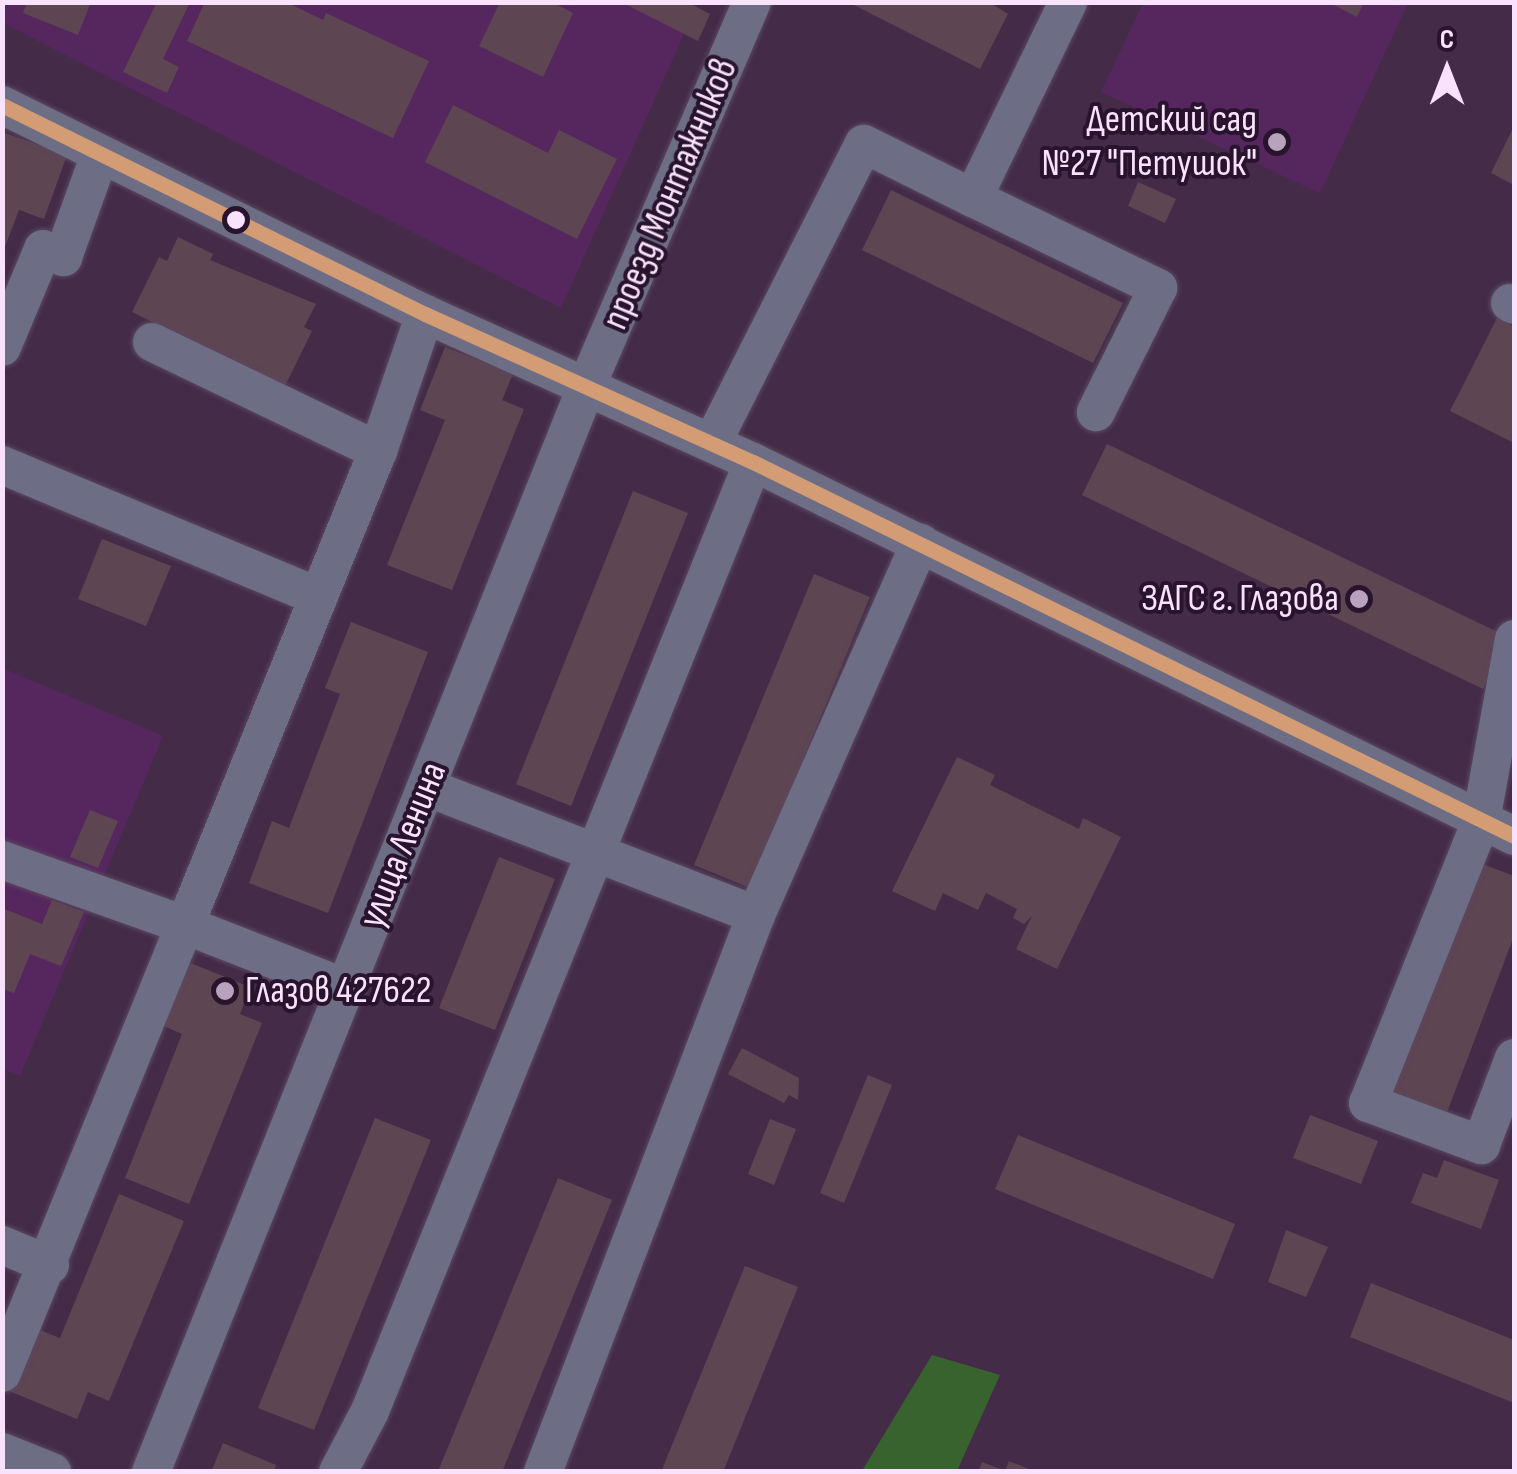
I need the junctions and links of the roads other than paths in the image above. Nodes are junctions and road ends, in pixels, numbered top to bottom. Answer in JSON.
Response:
{"nodes":[{"id":1,"x":752,"y":2,"type":"edge"},
{"id":2,"x":1068,"y":2,"type":"edge"},
{"id":3,"x":2,"y":106,"type":"edge"},
{"id":4,"x":100,"y":154,"type":"junction"},
{"id":5,"x":972,"y":198,"type":"junction"},
{"id":6,"x":426,"y":314,"type":"junction"},
{"id":7,"x":152,"y":342,"type":"dead end"},
{"id":8,"x":2,"y":347,"type":"edge"},
{"id":9,"x":587,"y":385,"type":"junction"},
{"id":10,"x":1096,"y":412,"type":"dead end"},
{"id":11,"x":712,"y":443,"type":"junction"},
{"id":12,"x":378,"y":451,"type":"junction"},
{"id":13,"x":753,"y":462,"type":"junction"},
{"id":14,"x":2,"y":465,"type":"edge"},
{"id":15,"x":920,"y":543,"type":"junction"},
{"id":16,"x":320,"y":597,"type":"junction"},
{"id":17,"x":1514,"y":639,"type":"edge"},
{"id":18,"x":426,"y":787,"type":"junction"},
{"id":19,"x":1498,"y":828,"type":"edge"},
{"id":20,"x":591,"y":851,"type":"junction"},
{"id":21,"x":2,"y":860,"type":"edge"},
{"id":22,"x":756,"y":915,"type":"junction"},
{"id":23,"x":185,"y":925,"type":"junction"},
{"id":24,"x":346,"y":988,"type":"junction"},
{"id":25,"x":1514,"y":1058,"type":"edge"},
{"id":26,"x":1498,"y":1152,"type":"edge"},
{"id":27,"x":2,"y":1244,"type":"edge"},
{"id":28,"x":50,"y":1264,"type":"junction"},
{"id":29,"x":2,"y":1374,"type":"edge"},
{"id":30,"x":2,"y":1452,"type":"edge"},
{"id":31,"x":52,"y":1472,"type":"edge"},
{"id":32,"x":151,"y":1472,"type":"edge"},
{"id":33,"x":338,"y":1472,"type":"edge"},
{"id":34,"x":544,"y":1472,"type":"edge"}],
"edges":[{"from":1,"to":9,"type":"street","name":"проезд Монтажников"},
{"from":2,"to":5,"type":"street"},
{"from":3,"to":4,"type":"street"},
{"from":4,"to":6,"type":"street"},
{"from":4,"to":8,"type":"street"},
{"from":5,"to":10,"type":"street"},
{"from":5,"to":11,"type":"street"},
{"from":6,"to":9,"type":"street"},
{"from":6,"to":12,"type":"street"},
{"from":7,"to":12,"type":"street"},
{"from":9,"to":11,"type":"street"},
{"from":9,"to":18,"type":"street","name":"улица Ленина"},
{"from":11,"to":13,"type":"street"},
{"from":12,"to":16,"type":"street"},
{"from":13,"to":15,"type":"street"},
{"from":13,"to":20,"type":"street"},
{"from":14,"to":16,"type":"street"},
{"from":15,"to":19,"type":"street"},
{"from":15,"to":22,"type":"street"},
{"from":16,"to":23,"type":"street"},
{"from":17,"to":19,"type":"street"},
{"from":18,"to":20,"type":"street"},
{"from":18,"to":24,"type":"street","name":"улица Ленина"},
{"from":19,"to":26,"type":"street"},
{"from":20,"to":22,"type":"street"},
{"from":20,"to":33,"type":"street"},
{"from":21,"to":23,"type":"street"},
{"from":22,"to":34,"type":"street"},
{"from":23,"to":24,"type":"street"},
{"from":23,"to":28,"type":"street"},
{"from":24,"to":32,"type":"street","name":"улица Ленина"},
{"from":25,"to":26,"type":"street"},
{"from":27,"to":28,"type":"street"},
{"from":28,"to":29,"type":"street"},
{"from":30,"to":31,"type":"street"}]}
